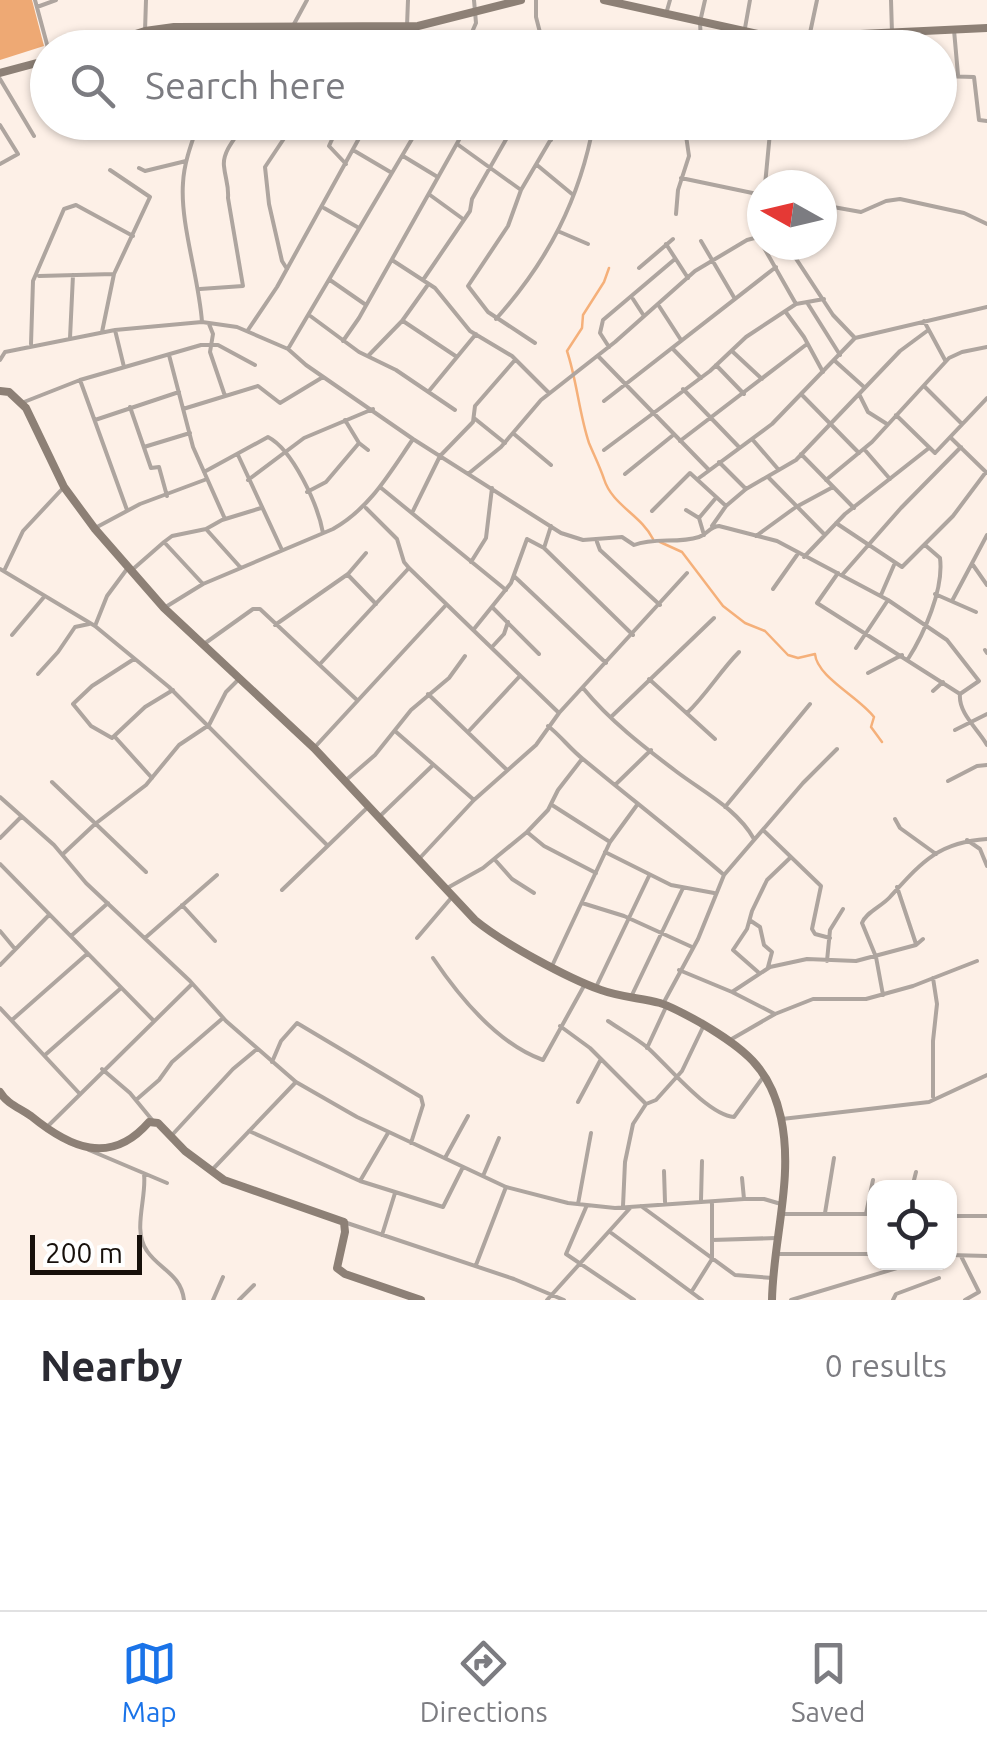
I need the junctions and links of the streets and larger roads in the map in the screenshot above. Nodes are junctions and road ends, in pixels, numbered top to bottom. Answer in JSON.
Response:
{"nodes":[{"id":1,"x":56,"y":0,"type":"edge"},
{"id":2,"x":146,"y":0,"type":"edge"},
{"id":3,"x":307,"y":0,"type":"edge"},
{"id":4,"x":408,"y":0,"type":"edge"},
{"id":5,"x":474,"y":0,"type":"edge"},
{"id":6,"x":522,"y":0,"type":"edge"},
{"id":7,"x":536,"y":0,"type":"edge"},
{"id":8,"x":604,"y":0,"type":"edge"},
{"id":9,"x":670,"y":0,"type":"edge"},
{"id":10,"x":704,"y":0,"type":"edge"},
{"id":11,"x":750,"y":0,"type":"edge"},
{"id":12,"x":817,"y":0,"type":"edge"},
{"id":13,"x":890,"y":0,"type":"edge"},
{"id":14,"x":36,"y":3,"type":"edge"},
{"id":15,"x":477,"y":11,"type":"junction"},
{"id":16,"x":666,"y":14,"type":"junction"},
{"id":17,"x":700,"y":22,"type":"junction"},
{"id":18,"x":407,"y":26,"type":"junction"},
{"id":19,"x":418,"y":26,"type":"junction"},
{"id":20,"x":292,"y":28,"type":"junction"},
{"id":21,"x":987,"y":28,"type":"edge"},
{"id":22,"x":254,"y":29,"type":"joint"},
{"id":23,"x":43,"y":30,"type":"edge"},
{"id":24,"x":145,"y":30,"type":"edge"},
{"id":25,"x":155,"y":30,"type":"edge"},
{"id":26,"x":417,"y":30,"type":"edge"},
{"id":27,"x":473,"y":30,"type":"edge"},
{"id":28,"x":539,"y":30,"type":"edge"},
{"id":29,"x":700,"y":30,"type":"edge"},
{"id":30,"x":735,"y":30,"type":"edge"},
{"id":31,"x":744,"y":30,"type":"edge"},
{"id":32,"x":811,"y":30,"type":"edge"},
{"id":33,"x":892,"y":30,"type":"edge"},
{"id":34,"x":954,"y":30,"type":"edge"},
{"id":35,"x":957,"y":64,"type":"edge"},
{"id":36,"x":30,"y":66,"type":"edge"},
{"id":37,"x":958,"y":75,"type":"joint"},
{"id":38,"x":0,"y":76,"type":"edge"},
{"id":39,"x":987,"y":120,"type":"edge"},
{"id":40,"x":0,"y":125,"type":"edge"},
{"id":41,"x":30,"y":129,"type":"edge"},
{"id":42,"x":193,"y":140,"type":"edge"},
{"id":43,"x":234,"y":140,"type":"edge"},
{"id":44,"x":282,"y":140,"type":"edge"},
{"id":45,"x":333,"y":140,"type":"edge"},
{"id":46,"x":358,"y":140,"type":"edge"},
{"id":47,"x":412,"y":140,"type":"edge"},
{"id":48,"x":459,"y":140,"type":"edge"},
{"id":49,"x":506,"y":140,"type":"edge"},
{"id":50,"x":550,"y":140,"type":"edge"},
{"id":51,"x":588,"y":140,"type":"edge"},
{"id":52,"x":687,"y":140,"type":"edge"},
{"id":53,"x":769,"y":140,"type":"edge"},
{"id":54,"x":457,"y":144,"type":"junction"},
{"id":55,"x":353,"y":150,"type":"junction"},
{"id":56,"x":404,"y":156,"type":"junction"},
{"id":57,"x":186,"y":161,"type":"junction"},
{"id":58,"x":0,"y":164,"type":"edge"},
{"id":59,"x":346,"y":164,"type":"junction"},
{"id":60,"x":537,"y":166,"type":"junction"},
{"id":61,"x":490,"y":167,"type":"junction"},
{"id":62,"x":139,"y":168,"type":"dead end"},
{"id":63,"x":110,"y":170,"type":"dead end"},
{"id":64,"x":766,"y":170,"type":"edge"},
{"id":65,"x":392,"y":173,"type":"junction"},
{"id":66,"x":436,"y":176,"type":"junction"},
{"id":67,"x":681,"y":178,"type":"junction"},
{"id":68,"x":522,"y":190,"type":"junction"},
{"id":69,"x":747,"y":192,"type":"edge"},
{"id":70,"x":572,"y":194,"type":"junction"},
{"id":71,"x":430,"y":195,"type":"junction"},
{"id":72,"x":322,"y":207,"type":"junction"},
{"id":73,"x":837,"y":208,"type":"edge"},
{"id":74,"x":676,"y":214,"type":"dead end"},
{"id":75,"x":463,"y":219,"type":"junction"},
{"id":76,"x":987,"y":224,"type":"edge"},
{"id":77,"x":359,"y":228,"type":"junction"},
{"id":78,"x":560,"y":232,"type":"junction"},
{"id":79,"x":133,"y":236,"type":"junction"},
{"id":80,"x":673,"y":239,"type":"dead end"},
{"id":81,"x":701,"y":241,"type":"dead end"},
{"id":82,"x":747,"y":243,"type":"edge"},
{"id":83,"x":588,"y":244,"type":"dead end"},
{"id":84,"x":666,"y":244,"type":"junction"},
{"id":85,"x":392,"y":260,"type":"junction"},
{"id":86,"x":675,"y":260,"type":"junction"},
{"id":87,"x":772,"y":260,"type":"edge"},
{"id":88,"x":797,"y":260,"type":"edge"},
{"id":89,"x":713,"y":262,"type":"junction"},
{"id":90,"x":776,"y":267,"type":"junction"},
{"id":91,"x":639,"y":268,"type":"dead end"},
{"id":92,"x":287,"y":269,"type":"junction"},
{"id":93,"x":114,"y":274,"type":"junction"},
{"id":94,"x":73,"y":275,"type":"junction"},
{"id":95,"x":37,"y":276,"type":"junction"},
{"id":96,"x":688,"y":278,"type":"junction"},
{"id":97,"x":330,"y":280,"type":"junction"},
{"id":98,"x":425,"y":282,"type":"junction"},
{"id":99,"x":200,"y":289,"type":"junction"},
{"id":100,"x":632,"y":298,"type":"junction"},
{"id":101,"x":735,"y":298,"type":"junction"},
{"id":102,"x":824,"y":298,"type":"junction"},
{"id":103,"x":808,"y":303,"type":"junction"},
{"id":104,"x":796,"y":304,"type":"junction"},
{"id":105,"x":366,"y":305,"type":"junction"},
{"id":106,"x":658,"y":305,"type":"junction"},
{"id":107,"x":987,"y":307,"type":"edge"},
{"id":108,"x":784,"y":311,"type":"junction"},
{"id":109,"x":309,"y":314,"type":"junction"},
{"id":110,"x":644,"y":316,"type":"junction"},
{"id":111,"x":496,"y":319,"type":"junction"},
{"id":112,"x":402,"y":321,"type":"junction"},
{"id":113,"x":924,"y":321,"type":"junction"},
{"id":114,"x":205,"y":322,"type":"junction"},
{"id":115,"x":114,"y":330,"type":"junction"},
{"id":116,"x":248,"y":330,"type":"junction"},
{"id":117,"x":927,"y":331,"type":"junction"},
{"id":118,"x":102,"y":332,"type":"junction"},
{"id":119,"x":476,"y":334,"type":"junction"},
{"id":120,"x":70,"y":338,"type":"junction"},
{"id":121,"x":855,"y":338,"type":"junction"},
{"id":122,"x":681,"y":340,"type":"junction"},
{"id":123,"x":343,"y":341,"type":"junction"},
{"id":124,"x":535,"y":343,"type":"dead end"},
{"id":125,"x":807,"y":344,"type":"junction"},
{"id":126,"x":210,"y":345,"type":"junction"},
{"id":127,"x":31,"y":346,"type":"junction"},
{"id":128,"x":610,"y":347,"type":"junction"},
{"id":129,"x":987,"y":347,"type":"edge"},
{"id":130,"x":288,"y":348,"type":"junction"},
{"id":131,"x":672,"y":348,"type":"junction"},
{"id":132,"x":732,"y":352,"type":"junction"},
{"id":133,"x":369,"y":354,"type":"junction"},
{"id":134,"x":169,"y":355,"type":"junction"},
{"id":135,"x":840,"y":355,"type":"junction"},
{"id":136,"x":458,"y":356,"type":"junction"},
{"id":137,"x":598,"y":356,"type":"junction"},
{"id":138,"x":0,"y":360,"type":"edge"},
{"id":139,"x":515,"y":360,"type":"junction"},
{"id":140,"x":835,"y":361,"type":"junction"},
{"id":141,"x":946,"y":361,"type":"junction"},
{"id":142,"x":255,"y":365,"type":"dead end"},
{"id":143,"x":716,"y":366,"type":"junction"},
{"id":144,"x":124,"y":367,"type":"junction"},
{"id":145,"x":823,"y":372,"type":"junction"},
{"id":146,"x":323,"y":377,"type":"junction"},
{"id":147,"x":701,"y":378,"type":"junction"},
{"id":148,"x":762,"y":379,"type":"junction"},
{"id":149,"x":80,"y":380,"type":"junction"},
{"id":150,"x":625,"y":384,"type":"junction"},
{"id":151,"x":923,"y":385,"type":"junction"},
{"id":152,"x":864,"y":387,"type":"junction"},
{"id":153,"x":683,"y":389,"type":"junction"},
{"id":154,"x":0,"y":391,"type":"edge"},
{"id":155,"x":429,"y":391,"type":"junction"},
{"id":156,"x":179,"y":392,"type":"junction"},
{"id":157,"x":550,"y":392,"type":"junction"},
{"id":158,"x":744,"y":394,"type":"junction"},
{"id":159,"x":859,"y":394,"type":"junction"},
{"id":160,"x":225,"y":396,"type":"junction"},
{"id":161,"x":802,"y":396,"type":"junction"},
{"id":162,"x":987,"y":398,"type":"edge"},
{"id":163,"x":604,"y":400,"type":"dead end"},
{"id":164,"x":21,"y":403,"type":"junction"},
{"id":165,"x":130,"y":407,"type":"junction"},
{"id":166,"x":183,"y":409,"type":"junction"},
{"id":167,"x":374,"y":409,"type":"junction"},
{"id":168,"x":455,"y":410,"type":"dead end"},
{"id":169,"x":654,"y":412,"type":"junction"},
{"id":170,"x":895,"y":415,"type":"junction"},
{"id":171,"x":474,"y":418,"type":"junction"},
{"id":172,"x":712,"y":418,"type":"junction"},
{"id":173,"x":95,"y":420,"type":"junction"},
{"id":174,"x":345,"y":420,"type":"junction"},
{"id":175,"x":887,"y":424,"type":"junction"},
{"id":176,"x":962,"y":424,"type":"junction"},
{"id":177,"x":829,"y":426,"type":"junction"},
{"id":178,"x":190,"y":433,"type":"junction"},
{"id":179,"x":514,"y":434,"type":"junction"},
{"id":180,"x":673,"y":435,"type":"junction"},
{"id":181,"x":951,"y":438,"type":"junction"},
{"id":182,"x":413,"y":439,"type":"junction"},
{"id":183,"x":752,"y":439,"type":"junction"},
{"id":184,"x":680,"y":441,"type":"junction"},
{"id":185,"x":505,"y":443,"type":"junction"},
{"id":186,"x":359,"y":444,"type":"junction"},
{"id":187,"x":144,"y":447,"type":"junction"},
{"id":188,"x":739,"y":447,"type":"junction"},
{"id":189,"x":960,"y":447,"type":"junction"},
{"id":190,"x":929,"y":448,"type":"junction"},
{"id":191,"x":368,"y":450,"type":"dead end"},
{"id":192,"x":604,"y":450,"type":"dead end"},
{"id":193,"x":861,"y":451,"type":"junction"},
{"id":194,"x":288,"y":452,"type":"junction"},
{"id":195,"x":801,"y":454,"type":"junction"},
{"id":196,"x":238,"y":455,"type":"junction"},
{"id":197,"x":440,"y":456,"type":"junction"},
{"id":198,"x":987,"y":456,"type":"edge"},
{"id":199,"x":719,"y":462,"type":"junction"},
{"id":200,"x":551,"y":464,"type":"dead end"},
{"id":201,"x":980,"y":466,"type":"junction"},
{"id":202,"x":708,"y":469,"type":"junction"},
{"id":203,"x":779,"y":471,"type":"junction"},
{"id":204,"x":204,"y":472,"type":"junction"},
{"id":205,"x":987,"y":472,"type":"edge"},
{"id":206,"x":468,"y":474,"type":"junction"},
{"id":207,"x":624,"y":474,"type":"dead end"},
{"id":208,"x":699,"y":478,"type":"junction"},
{"id":209,"x":769,"y":478,"type":"junction"},
{"id":210,"x":207,"y":479,"type":"junction"},
{"id":211,"x":890,"y":479,"type":"junction"},
{"id":212,"x":248,"y":480,"type":"junction"},
{"id":213,"x":826,"y":480,"type":"junction"},
{"id":214,"x":64,"y":487,"type":"junction"},
{"id":215,"x":380,"y":487,"type":"junction"},
{"id":216,"x":833,"y":487,"type":"junction"},
{"id":217,"x":492,"y":488,"type":"junction"},
{"id":218,"x":746,"y":490,"type":"junction"},
{"id":219,"x":307,"y":492,"type":"junction"},
{"id":220,"x":168,"y":496,"type":"junction"},
{"id":221,"x":716,"y":498,"type":"junction"},
{"id":222,"x":726,"y":506,"type":"junction"},
{"id":223,"x":796,"y":507,"type":"junction"},
{"id":224,"x":262,"y":508,"type":"junction"},
{"id":225,"x":365,"y":508,"type":"junction"},
{"id":226,"x":854,"y":508,"type":"junction"},
{"id":227,"x":127,"y":510,"type":"junction"},
{"id":228,"x":686,"y":510,"type":"dead end"},
{"id":229,"x":652,"y":511,"type":"dead end"},
{"id":230,"x":412,"y":513,"type":"junction"},
{"id":231,"x":699,"y":518,"type":"junction"},
{"id":232,"x":225,"y":519,"type":"junction"},
{"id":233,"x":836,"y":523,"type":"junction"},
{"id":234,"x":552,"y":526,"type":"junction"},
{"id":235,"x":712,"y":526,"type":"junction"},
{"id":236,"x":95,"y":528,"type":"junction"},
{"id":237,"x":206,"y":529,"type":"junction"},
{"id":238,"x":323,"y":532,"type":"junction"},
{"id":239,"x":824,"y":534,"type":"junction"},
{"id":240,"x":704,"y":535,"type":"junction"},
{"id":241,"x":987,"y":535,"type":"edge"},
{"id":242,"x":756,"y":536,"type":"junction"},
{"id":243,"x":597,"y":540,"type":"junction"},
{"id":244,"x":164,"y":542,"type":"junction"},
{"id":245,"x":866,"y":545,"type":"junction"},
{"id":246,"x":925,"y":545,"type":"junction"},
{"id":247,"x":544,"y":548,"type":"junction"},
{"id":248,"x":282,"y":550,"type":"junction"},
{"id":249,"x":366,"y":553,"type":"dead end"},
{"id":250,"x":800,"y":556,"type":"junction"},
{"id":251,"x":470,"y":562,"type":"junction"},
{"id":252,"x":894,"y":565,"type":"junction"},
{"id":253,"x":972,"y":565,"type":"junction"},
{"id":254,"x":130,"y":568,"type":"junction"},
{"id":255,"x":241,"y":568,"type":"junction"},
{"id":256,"x":409,"y":568,"type":"junction"},
{"id":257,"x":2,"y":570,"type":"edge"},
{"id":258,"x":687,"y":572,"type":"dead end"},
{"id":259,"x":348,"y":574,"type":"junction"},
{"id":260,"x":840,"y":574,"type":"junction"},
{"id":261,"x":514,"y":576,"type":"junction"},
{"id":262,"x":204,"y":584,"type":"junction"},
{"id":263,"x":987,"y":586,"type":"edge"},
{"id":264,"x":774,"y":589,"type":"dead end"},
{"id":265,"x":506,"y":590,"type":"junction"},
{"id":266,"x":935,"y":594,"type":"junction"},
{"id":267,"x":881,"y":596,"type":"junction"},
{"id":268,"x":44,"y":597,"type":"junction"},
{"id":269,"x":888,"y":600,"type":"junction"},
{"id":270,"x":952,"y":601,"type":"junction"},
{"id":271,"x":376,"y":604,"type":"junction"},
{"id":272,"x":446,"y":604,"type":"junction"},
{"id":273,"x":660,"y":604,"type":"junction"},
{"id":274,"x":164,"y":608,"type":"junction"},
{"id":275,"x":493,"y":608,"type":"junction"},
{"id":276,"x":976,"y":612,"type":"dead end"},
{"id":277,"x":714,"y":618,"type":"dead end"},
{"id":278,"x":508,"y":622,"type":"junction"},
{"id":279,"x":926,"y":624,"type":"junction"},
{"id":280,"x":93,"y":625,"type":"junction"},
{"id":281,"x":275,"y":625,"type":"junction"},
{"id":282,"x":473,"y":629,"type":"junction"},
{"id":283,"x":865,"y":633,"type":"junction"},
{"id":284,"x":12,"y":635,"type":"dead end"},
{"id":285,"x":633,"y":635,"type":"junction"},
{"id":286,"x":203,"y":645,"type":"junction"},
{"id":287,"x":492,"y":647,"type":"junction"},
{"id":288,"x":856,"y":648,"type":"dead end"},
{"id":289,"x":740,"y":652,"type":"dead end"},
{"id":290,"x":540,"y":654,"type":"dead end"},
{"id":291,"x":902,"y":655,"type":"junction"},
{"id":292,"x":465,"y":656,"type":"dead end"},
{"id":293,"x":134,"y":659,"type":"junction"},
{"id":294,"x":908,"y":659,"type":"junction"},
{"id":295,"x":320,"y":664,"type":"junction"},
{"id":296,"x":606,"y":664,"type":"junction"},
{"id":297,"x":38,"y":674,"type":"dead end"},
{"id":298,"x":868,"y":674,"type":"dead end"},
{"id":299,"x":520,"y":677,"type":"junction"},
{"id":300,"x":648,"y":678,"type":"junction"},
{"id":301,"x":239,"y":679,"type":"junction"},
{"id":302,"x":943,"y":682,"type":"junction"},
{"id":303,"x":583,"y":688,"type":"junction"},
{"id":304,"x":173,"y":690,"type":"junction"},
{"id":305,"x":933,"y":691,"type":"dead end"},
{"id":306,"x":428,"y":694,"type":"junction"},
{"id":307,"x":960,"y":694,"type":"junction"},
{"id":308,"x":357,"y":700,"type":"junction"},
{"id":309,"x":810,"y":704,"type":"dead end"},
{"id":310,"x":688,"y":712,"type":"junction"},
{"id":311,"x":560,"y":713,"type":"junction"},
{"id":312,"x":987,"y":714,"type":"edge"},
{"id":313,"x":610,"y":717,"type":"junction"},
{"id":314,"x":972,"y":722,"type":"junction"},
{"id":315,"x":209,"y":725,"type":"junction"},
{"id":316,"x":548,"y":726,"type":"junction"},
{"id":317,"x":955,"y":730,"type":"dead end"},
{"id":318,"x":394,"y":731,"type":"junction"},
{"id":319,"x":468,"y":732,"type":"junction"},
{"id":320,"x":117,"y":733,"type":"junction"},
{"id":321,"x":716,"y":739,"type":"dead end"},
{"id":322,"x":987,"y":745,"type":"edge"},
{"id":323,"x":314,"y":748,"type":"junction"},
{"id":324,"x":650,"y":750,"type":"junction"},
{"id":325,"x":837,"y":750,"type":"dead end"},
{"id":326,"x":582,"y":758,"type":"junction"},
{"id":327,"x":432,"y":766,"type":"junction"},
{"id":328,"x":987,"y":766,"type":"edge"},
{"id":329,"x":506,"y":770,"type":"junction"},
{"id":330,"x":152,"y":779,"type":"junction"},
{"id":331,"x":948,"y":781,"type":"dead end"},
{"id":332,"x":52,"y":782,"type":"dead end"},
{"id":333,"x":345,"y":782,"type":"junction"},
{"id":334,"x":615,"y":786,"type":"junction"},
{"id":335,"x":0,"y":797,"type":"edge"},
{"id":336,"x":474,"y":800,"type":"junction"},
{"id":337,"x":552,"y":805,"type":"junction"},
{"id":338,"x":637,"y":805,"type":"junction"},
{"id":339,"x":368,"y":806,"type":"junction"},
{"id":340,"x":725,"y":807,"type":"junction"},
{"id":341,"x":22,"y":816,"type":"junction"},
{"id":342,"x":378,"y":818,"type":"junction"},
{"id":343,"x":895,"y":820,"type":"dead end"},
{"id":344,"x":94,"y":824,"type":"junction"},
{"id":345,"x":763,"y":830,"type":"junction"},
{"id":346,"x":527,"y":832,"type":"junction"},
{"id":347,"x":0,"y":838,"type":"edge"},
{"id":348,"x":754,"y":839,"type":"junction"},
{"id":349,"x":987,"y":839,"type":"edge"},
{"id":350,"x":966,"y":840,"type":"junction"},
{"id":351,"x":610,"y":842,"type":"junction"},
{"id":352,"x":327,"y":845,"type":"junction"},
{"id":353,"x":604,"y":852,"type":"junction"},
{"id":354,"x":63,"y":854,"type":"junction"},
{"id":355,"x":936,"y":854,"type":"junction"},
{"id":356,"x":791,"y":857,"type":"junction"},
{"id":357,"x":418,"y":860,"type":"junction"},
{"id":358,"x":494,"y":860,"type":"junction"},
{"id":359,"x":0,"y":864,"type":"edge"},
{"id":360,"x":987,"y":866,"type":"edge"},
{"id":361,"x":146,"y":872,"type":"dead end"},
{"id":362,"x":596,"y":873,"type":"junction"},
{"id":363,"x":217,"y":875,"type":"dead end"},
{"id":364,"x":724,"y":875,"type":"junction"},
{"id":365,"x":649,"y":876,"type":"junction"},
{"id":366,"x":897,"y":887,"type":"junction"},
{"id":367,"x":684,"y":888,"type":"junction"},
{"id":368,"x":445,"y":889,"type":"junction"},
{"id":369,"x":282,"y":890,"type":"dead end"},
{"id":370,"x":534,"y":893,"type":"dead end"},
{"id":371,"x":714,"y":893,"type":"junction"},
{"id":372,"x":452,"y":897,"type":"junction"},
{"id":373,"x":108,"y":903,"type":"junction"},
{"id":374,"x":582,"y":903,"type":"junction"},
{"id":375,"x":182,"y":906,"type":"junction"},
{"id":376,"x":844,"y":909,"type":"dead end"},
{"id":377,"x":49,"y":914,"type":"junction"},
{"id":378,"x":630,"y":920,"type":"junction"},
{"id":379,"x":751,"y":921,"type":"junction"},
{"id":380,"x":0,"y":931,"type":"edge"},
{"id":381,"x":662,"y":934,"type":"junction"},
{"id":382,"x":72,"y":936,"type":"junction"},
{"id":383,"x":145,"y":938,"type":"junction"},
{"id":384,"x":417,"y":938,"type":"dead end"},
{"id":385,"x":830,"y":938,"type":"junction"},
{"id":386,"x":923,"y":939,"type":"dead end"},
{"id":387,"x":215,"y":940,"type":"dead end"},
{"id":388,"x":916,"y":945,"type":"junction"},
{"id":389,"x":692,"y":947,"type":"junction"},
{"id":390,"x":15,"y":949,"type":"junction"},
{"id":391,"x":88,"y":953,"type":"junction"},
{"id":392,"x":876,"y":957,"type":"junction"},
{"id":393,"x":433,"y":958,"type":"dead end"},
{"id":394,"x":827,"y":961,"type":"junction"},
{"id":395,"x":977,"y":962,"type":"dead end"},
{"id":396,"x":0,"y":965,"type":"edge"},
{"id":397,"x":552,"y":966,"type":"junction"},
{"id":398,"x":767,"y":968,"type":"junction"},
{"id":399,"x":679,"y":970,"type":"junction"},
{"id":400,"x":758,"y":972,"type":"junction"},
{"id":401,"x":933,"y":978,"type":"junction"},
{"id":402,"x":586,"y":982,"type":"junction"},
{"id":403,"x":192,"y":984,"type":"junction"},
{"id":404,"x":120,"y":988,"type":"junction"},
{"id":405,"x":596,"y":988,"type":"junction"},
{"id":406,"x":732,"y":992,"type":"junction"},
{"id":407,"x":883,"y":995,"type":"junction"},
{"id":408,"x":631,"y":997,"type":"junction"},
{"id":409,"x":665,"y":1005,"type":"junction"},
{"id":410,"x":0,"y":1008,"type":"edge"},
{"id":411,"x":774,"y":1014,"type":"junction"},
{"id":412,"x":224,"y":1018,"type":"junction"},
{"id":413,"x":12,"y":1020,"type":"junction"},
{"id":414,"x":152,"y":1020,"type":"junction"},
{"id":415,"x":608,"y":1022,"type":"dead end"},
{"id":416,"x":704,"y":1025,"type":"junction"},
{"id":417,"x":560,"y":1026,"type":"junction"},
{"id":418,"x":730,"y":1040,"type":"junction"},
{"id":419,"x":258,"y":1048,"type":"junction"},
{"id":420,"x":647,"y":1048,"type":"junction"},
{"id":421,"x":45,"y":1055,"type":"junction"},
{"id":422,"x":601,"y":1060,"type":"junction"},
{"id":423,"x":272,"y":1062,"type":"junction"},
{"id":424,"x":102,"y":1069,"type":"junction"},
{"id":425,"x":677,"y":1075,"type":"junction"},
{"id":426,"x":764,"y":1075,"type":"junction"},
{"id":427,"x":987,"y":1075,"type":"edge"},
{"id":428,"x":296,"y":1082,"type":"junction"},
{"id":429,"x":79,"y":1094,"type":"junction"},
{"id":430,"x":1,"y":1098,"type":"edge"},
{"id":431,"x":933,"y":1099,"type":"junction"},
{"id":432,"x":136,"y":1100,"type":"junction"},
{"id":433,"x":578,"y":1102,"type":"dead end"},
{"id":434,"x":646,"y":1104,"type":"junction"},
{"id":435,"x":468,"y":1116,"type":"dead end"},
{"id":436,"x":782,"y":1119,"type":"junction"},
{"id":437,"x":154,"y":1121,"type":"junction"},
{"id":438,"x":45,"y":1130,"type":"junction"},
{"id":439,"x":248,"y":1131,"type":"junction"},
{"id":440,"x":388,"y":1133,"type":"junction"},
{"id":441,"x":591,"y":1133,"type":"dead end"},
{"id":442,"x":170,"y":1137,"type":"junction"},
{"id":443,"x":499,"y":1138,"type":"dead end"},
{"id":444,"x":411,"y":1143,"type":"junction"},
{"id":445,"x":86,"y":1149,"type":"junction"},
{"id":446,"x":445,"y":1158,"type":"junction"},
{"id":447,"x":834,"y":1158,"type":"dead end"},
{"id":448,"x":702,"y":1162,"type":"dead end"},
{"id":449,"x":463,"y":1168,"type":"junction"},
{"id":450,"x":212,"y":1170,"type":"junction"},
{"id":451,"x":664,"y":1171,"type":"dead end"},
{"id":452,"x":916,"y":1172,"type":"dead end"},
{"id":453,"x":144,"y":1174,"type":"junction"},
{"id":454,"x":483,"y":1176,"type":"junction"},
{"id":455,"x":742,"y":1178,"type":"dead end"},
{"id":456,"x":914,"y":1180,"type":"edge"},
{"id":457,"x":360,"y":1181,"type":"junction"},
{"id":458,"x":168,"y":1183,"type":"dead end"},
{"id":459,"x":506,"y":1187,"type":"junction"},
{"id":460,"x":395,"y":1193,"type":"junction"},
{"id":461,"x":744,"y":1199,"type":"junction"},
{"id":462,"x":701,"y":1200,"type":"junction"},
{"id":463,"x":712,"y":1200,"type":"junction"},
{"id":464,"x":665,"y":1202,"type":"junction"},
{"id":465,"x":578,"y":1204,"type":"junction"},
{"id":466,"x":639,"y":1204,"type":"junction"},
{"id":467,"x":781,"y":1204,"type":"junction"},
{"id":468,"x":588,"y":1206,"type":"junction"},
{"id":469,"x":623,"y":1206,"type":"junction"},
{"id":470,"x":631,"y":1206,"type":"junction"},
{"id":471,"x":867,"y":1208,"type":"edge"},
{"id":472,"x":825,"y":1213,"type":"junction"},
{"id":473,"x":780,"y":1214,"type":"junction"},
{"id":474,"x":866,"y":1214,"type":"joint"},
{"id":475,"x":957,"y":1216,"type":"edge"},
{"id":476,"x":987,"y":1216,"type":"edge"},
{"id":477,"x":344,"y":1222,"type":"junction"},
{"id":478,"x":610,"y":1232,"type":"junction"},
{"id":479,"x":382,"y":1235,"type":"junction"},
{"id":480,"x":776,"y":1238,"type":"junction"},
{"id":481,"x":712,"y":1240,"type":"junction"},
{"id":482,"x":775,"y":1254,"type":"junction"},
{"id":483,"x":867,"y":1254,"type":"edge"},
{"id":484,"x":957,"y":1256,"type":"edge"},
{"id":485,"x":961,"y":1256,"type":"junction"},
{"id":486,"x":987,"y":1256,"type":"edge"},
{"id":487,"x":712,"y":1259,"type":"junction"},
{"id":488,"x":582,"y":1263,"type":"junction"},
{"id":489,"x":476,"y":1265,"type":"junction"},
{"id":490,"x":890,"y":1270,"type":"edge"},
{"id":491,"x":223,"y":1277,"type":"dead end"},
{"id":492,"x":772,"y":1278,"type":"junction"},
{"id":493,"x":939,"y":1278,"type":"dead end"},
{"id":494,"x":254,"y":1284,"type":"dead end"},
{"id":495,"x":692,"y":1291,"type":"junction"},
{"id":496,"x":552,"y":1293,"type":"junction"},
{"id":497,"x":184,"y":1300,"type":"edge"},
{"id":498,"x":212,"y":1300,"type":"edge"},
{"id":499,"x":239,"y":1300,"type":"edge"},
{"id":500,"x":421,"y":1300,"type":"edge"},
{"id":501,"x":547,"y":1300,"type":"edge"},
{"id":502,"x":564,"y":1300,"type":"edge"},
{"id":503,"x":634,"y":1300,"type":"edge"},
{"id":504,"x":702,"y":1300,"type":"edge"},
{"id":505,"x":772,"y":1300,"type":"edge"},
{"id":506,"x":791,"y":1300,"type":"edge"},
{"id":507,"x":893,"y":1300,"type":"edge"},
{"id":508,"x":965,"y":1300,"type":"edge"}],
"edges":[{"from":1,"to":14,"type":"street"},
{"from":2,"to":24,"type":"street"},
{"from":3,"to":20,"type":"street"},
{"from":4,"to":18,"type":"street"},
{"from":5,"to":15,"type":"street"},
{"from":6,"to":15,"type":"street"},
{"from":7,"to":28,"type":"street"},
{"from":8,"to":16,"type":"street"},
{"from":9,"to":16,"type":"street"},
{"from":10,"to":17,"type":"street"},
{"from":11,"to":31,"type":"street"},
{"from":12,"to":32,"type":"street"},
{"from":13,"to":33,"type":"street"},
{"from":14,"to":23,"type":"street"},
{"from":15,"to":19,"type":"street"},
{"from":15,"to":27,"type":"street"},
{"from":16,"to":17,"type":"street"},
{"from":17,"to":29,"type":"street"},
{"from":17,"to":30,"type":"street"},
{"from":18,"to":19,"type":"street"},
{"from":18,"to":20,"type":"street"},
{"from":19,"to":26,"type":"street"},
{"from":20,"to":22,"type":"street"},
{"from":21,"to":34,"type":"street"},
{"from":22,"to":25,"type":"street"},
{"from":35,"to":37,"type":"street"},
{"from":36,"to":38,"type":"street"},
{"from":37,"to":39,"type":"street"},
{"from":38,"to":41,"type":"street"},
{"from":40,"to":58,"type":"street"},
{"from":42,"to":57,"type":"street"},
{"from":43,"to":99,"type":"street"},
{"from":44,"to":92,"type":"street"},
{"from":45,"to":59,"type":"street"},
{"from":46,"to":55,"type":"street"},
{"from":47,"to":56,"type":"street"},
{"from":48,"to":54,"type":"street"},
{"from":49,"to":61,"type":"street"},
{"from":50,"to":60,"type":"street"},
{"from":51,"to":70,"type":"street"},
{"from":52,"to":67,"type":"street"},
{"from":53,"to":64,"type":"street"},
{"from":54,"to":61,"type":"street"},
{"from":54,"to":66,"type":"street"},
{"from":55,"to":59,"type":"street"},
{"from":55,"to":65,"type":"street"},
{"from":56,"to":65,"type":"street"},
{"from":56,"to":66,"type":"street"},
{"from":57,"to":62,"type":"street"},
{"from":57,"to":99,"type":"street"},
{"from":59,"to":72,"type":"street"},
{"from":60,"to":68,"type":"street"},
{"from":60,"to":70,"type":"street"},
{"from":61,"to":68,"type":"street"},
{"from":61,"to":75,"type":"street"},
{"from":63,"to":79,"type":"street"},
{"from":65,"to":77,"type":"street"},
{"from":66,"to":71,"type":"street"},
{"from":67,"to":69,"type":"street"},
{"from":67,"to":74,"type":"street"},
{"from":68,"to":111,"type":"street"},
{"from":70,"to":78,"type":"street"},
{"from":71,"to":75,"type":"street"},
{"from":71,"to":85,"type":"street"},
{"from":72,"to":77,"type":"street"},
{"from":72,"to":92,"type":"street"},
{"from":73,"to":76,"type":"street"},
{"from":75,"to":98,"type":"street"},
{"from":77,"to":97,"type":"street"},
{"from":78,"to":83,"type":"street"},
{"from":78,"to":111,"type":"street"},
{"from":79,"to":93,"type":"street"},
{"from":79,"to":95,"type":"street"},
{"from":80,"to":84,"type":"street"},
{"from":81,"to":89,"type":"street"},
{"from":82,"to":89,"type":"street"},
{"from":84,"to":86,"type":"street"},
{"from":84,"to":91,"type":"street"},
{"from":85,"to":98,"type":"street"},
{"from":85,"to":105,"type":"street"},
{"from":86,"to":96,"type":"street"},
{"from":86,"to":100,"type":"street"},
{"from":87,"to":90,"type":"street"},
{"from":88,"to":102,"type":"street"},
{"from":89,"to":96,"type":"street"},
{"from":89,"to":101,"type":"street"},
{"from":90,"to":101,"type":"street"},
{"from":90,"to":104,"type":"street"},
{"from":92,"to":116,"type":"street"},
{"from":93,"to":94,"type":"street"},
{"from":93,"to":118,"type":"street"},
{"from":94,"to":95,"type":"street"},
{"from":94,"to":120,"type":"street"},
{"from":95,"to":127,"type":"street"},
{"from":96,"to":106,"type":"street"},
{"from":97,"to":105,"type":"street"},
{"from":97,"to":109,"type":"street"},
{"from":98,"to":112,"type":"street"},
{"from":98,"to":119,"type":"street"},
{"from":99,"to":114,"type":"street"},
{"from":100,"to":110,"type":"street"},
{"from":100,"to":128,"type":"street"},
{"from":101,"to":122,"type":"street"},
{"from":102,"to":103,"type":"street"},
{"from":102,"to":121,"type":"street"},
{"from":103,"to":104,"type":"street"},
{"from":103,"to":135,"type":"street"},
{"from":104,"to":108,"type":"street"},
{"from":105,"to":123,"type":"street"},
{"from":106,"to":110,"type":"street"},
{"from":106,"to":122,"type":"street"},
{"from":107,"to":113,"type":"street"},
{"from":108,"to":125,"type":"street"},
{"from":108,"to":132,"type":"street"},
{"from":109,"to":123,"type":"street"},
{"from":109,"to":130,"type":"street"},
{"from":110,"to":128,"type":"street"},
{"from":111,"to":124,"type":"street"},
{"from":112,"to":133,"type":"street"},
{"from":112,"to":136,"type":"street"},
{"from":113,"to":117,"type":"street"},
{"from":113,"to":121,"type":"street"},
{"from":114,"to":115,"type":"street"},
{"from":114,"to":116,"type":"street"},
{"from":114,"to":126,"type":"street"},
{"from":115,"to":118,"type":"street"},
{"from":115,"to":144,"type":"street"},
{"from":116,"to":130,"type":"street"},
{"from":117,"to":141,"type":"street"},
{"from":117,"to":152,"type":"street"},
{"from":118,"to":120,"type":"street"},
{"from":119,"to":136,"type":"street"},
{"from":119,"to":139,"type":"street"},
{"from":120,"to":127,"type":"street"},
{"from":121,"to":135,"type":"street"},
{"from":122,"to":131,"type":"street"},
{"from":123,"to":133,"type":"street"},
{"from":125,"to":145,"type":"street"},
{"from":125,"to":148,"type":"street"},
{"from":126,"to":134,"type":"street"},
{"from":126,"to":142,"type":"street"},
{"from":126,"to":160,"type":"street"},
{"from":127,"to":138,"type":"street"},
{"from":128,"to":137,"type":"street"},
{"from":129,"to":141,"type":"street"},
{"from":130,"to":146,"type":"street"},
{"from":131,"to":147,"type":"street"},
{"from":131,"to":150,"type":"street"},
{"from":132,"to":143,"type":"street"},
{"from":132,"to":148,"type":"street"},
{"from":133,"to":155,"type":"street"},
{"from":134,"to":144,"type":"street"},
{"from":134,"to":156,"type":"street"},
{"from":135,"to":140,"type":"street"},
{"from":136,"to":155,"type":"street"},
{"from":137,"to":150,"type":"street"},
{"from":137,"to":157,"type":"street"},
{"from":139,"to":157,"type":"street"},
{"from":139,"to":171,"type":"street"},
{"from":140,"to":145,"type":"street"},
{"from":140,"to":152,"type":"street"},
{"from":141,"to":151,"type":"street"},
{"from":143,"to":147,"type":"street"},
{"from":143,"to":158,"type":"street"},
{"from":144,"to":149,"type":"street"},
{"from":145,"to":161,"type":"street"},
{"from":146,"to":160,"type":"street"},
{"from":146,"to":167,"type":"street"},
{"from":147,"to":153,"type":"street"},
{"from":148,"to":158,"type":"street"},
{"from":149,"to":164,"type":"street"},
{"from":149,"to":173,"type":"street"},
{"from":150,"to":163,"type":"street"},
{"from":150,"to":169,"type":"street"},
{"from":151,"to":170,"type":"street"},
{"from":151,"to":176,"type":"street"},
{"from":152,"to":159,"type":"street"},
{"from":153,"to":169,"type":"street"},
{"from":153,"to":172,"type":"street"},
{"from":154,"to":164,"type":"street"},
{"from":155,"to":168,"type":"street"},
{"from":156,"to":165,"type":"street"},
{"from":156,"to":166,"type":"street"},
{"from":157,"to":179,"type":"street"},
{"from":158,"to":172,"type":"street"},
{"from":159,"to":175,"type":"street"},
{"from":159,"to":177,"type":"street"},
{"from":160,"to":166,"type":"street"},
{"from":161,"to":177,"type":"street"},
{"from":161,"to":183,"type":"street"},
{"from":162,"to":176,"type":"street"},
{"from":164,"to":214,"type":"street"},
{"from":165,"to":173,"type":"street"},
{"from":165,"to":187,"type":"street"},
{"from":166,"to":178,"type":"street"},
{"from":167,"to":174,"type":"street"},
{"from":167,"to":182,"type":"street"},
{"from":169,"to":180,"type":"street"},
{"from":169,"to":192,"type":"street"},
{"from":170,"to":175,"type":"street"},
{"from":170,"to":190,"type":"street"},
{"from":171,"to":185,"type":"street"},
{"from":171,"to":197,"type":"street"},
{"from":172,"to":184,"type":"street"},
{"from":172,"to":188,"type":"street"},
{"from":173,"to":227,"type":"street"},
{"from":174,"to":186,"type":"street"},
{"from":174,"to":194,"type":"street"},
{"from":175,"to":193,"type":"street"},
{"from":176,"to":181,"type":"street"},
{"from":177,"to":193,"type":"street"},
{"from":177,"to":195,"type":"street"},
{"from":178,"to":187,"type":"street"},
{"from":178,"to":204,"type":"street"},
{"from":179,"to":185,"type":"street"},
{"from":179,"to":200,"type":"street"},
{"from":180,"to":184,"type":"street"},
{"from":180,"to":207,"type":"street"},
{"from":181,"to":189,"type":"street"},
{"from":181,"to":190,"type":"street"},
{"from":182,"to":197,"type":"street"},
{"from":182,"to":215,"type":"street"},
{"from":183,"to":188,"type":"street"},
{"from":183,"to":203,"type":"street"},
{"from":184,"to":202,"type":"street"},
{"from":185,"to":206,"type":"street"},
{"from":186,"to":191,"type":"street"},
{"from":186,"to":219,"type":"street"},
{"from":187,"to":220,"type":"street"},
{"from":188,"to":199,"type":"street"},
{"from":189,"to":201,"type":"street"},
{"from":189,"to":245,"type":"street"},
{"from":190,"to":211,"type":"street"},
{"from":193,"to":211,"type":"street"},
{"from":193,"to":213,"type":"street"},
{"from":194,"to":196,"type":"street"},
{"from":194,"to":212,"type":"street"},
{"from":194,"to":219,"type":"street"},
{"from":195,"to":203,"type":"street"},
{"from":195,"to":213,"type":"street"},
{"from":196,"to":204,"type":"street"},
{"from":196,"to":212,"type":"street"},
{"from":197,"to":206,"type":"street"},
{"from":197,"to":230,"type":"street"},
{"from":198,"to":201,"type":"street"},
{"from":199,"to":202,"type":"street"},
{"from":199,"to":218,"type":"street"},
{"from":201,"to":205,"type":"street"},
{"from":202,"to":208,"type":"street"},
{"from":203,"to":209,"type":"street"},
{"from":204,"to":210,"type":"street"},
{"from":205,"to":246,"type":"street"},
{"from":206,"to":217,"type":"street"},
{"from":208,"to":221,"type":"street"},
{"from":208,"to":229,"type":"street"},
{"from":209,"to":218,"type":"street"},
{"from":209,"to":223,"type":"street"},
{"from":210,"to":220,"type":"street"},
{"from":210,"to":232,"type":"street"},
{"from":211,"to":226,"type":"street"},
{"from":212,"to":224,"type":"street"},
{"from":213,"to":216,"type":"street"},
{"from":214,"to":236,"type":"street"},
{"from":214,"to":257,"type":"street"},
{"from":215,"to":225,"type":"street"},
{"from":215,"to":230,"type":"street"},
{"from":216,"to":223,"type":"street"},
{"from":216,"to":226,"type":"street"},
{"from":217,"to":234,"type":"street"},
{"from":217,"to":251,"type":"street"},
{"from":218,"to":222,"type":"street"},
{"from":219,"to":238,"type":"street"},
{"from":220,"to":227,"type":"street"},
{"from":221,"to":222,"type":"street"},
{"from":221,"to":231,"type":"street"},
{"from":222,"to":235,"type":"street"},
{"from":223,"to":239,"type":"street"},
{"from":223,"to":242,"type":"street"},
{"from":224,"to":232,"type":"street"},
{"from":224,"to":248,"type":"street"},
{"from":225,"to":238,"type":"street"},
{"from":225,"to":256,"type":"street"},
{"from":226,"to":233,"type":"street"},
{"from":227,"to":236,"type":"street"},
{"from":228,"to":231,"type":"street"},
{"from":230,"to":251,"type":"street"},
{"from":231,"to":240,"type":"street"},
{"from":232,"to":237,"type":"street"},
{"from":233,"to":239,"type":"street"},
{"from":233,"to":245,"type":"street"},
{"from":234,"to":243,"type":"street"},
{"from":234,"to":247,"type":"street"},
{"from":235,"to":240,"type":"street"},
{"from":235,"to":242,"type":"street"},
{"from":236,"to":254,"type":"street"},
{"from":237,"to":244,"type":"street"},
{"from":237,"to":255,"type":"street"},
{"from":238,"to":248,"type":"street"},
{"from":239,"to":250,"type":"street"},
{"from":240,"to":243,"type":"street"},
{"from":241,"to":253,"type":"street"},
{"from":242,"to":250,"type":"street"},
{"from":243,"to":273,"type":"street"},
{"from":244,"to":254,"type":"street"},
{"from":244,"to":262,"type":"street"},
{"from":245,"to":252,"type":"street"},
{"from":245,"to":260,"type":"street"},
{"from":246,"to":252,"type":"street"},
{"from":246,"to":266,"type":"street"},
{"from":247,"to":261,"type":"street"},
{"from":247,"to":285,"type":"street"},
{"from":248,"to":255,"type":"street"},
{"from":249,"to":259,"type":"street"},
{"from":250,"to":260,"type":"street"},
{"from":250,"to":264,"type":"street"},
{"from":251,"to":265,"type":"street"},
{"from":252,"to":267,"type":"street"},
{"from":253,"to":263,"type":"street"},
{"from":253,"to":270,"type":"street"},
{"from":254,"to":274,"type":"street"},
{"from":254,"to":280,"type":"street"},
{"from":255,"to":262,"type":"street"},
{"from":256,"to":271,"type":"street"},
{"from":256,"to":272,"type":"street"},
{"from":257,"to":268,"type":"street"},
{"from":258,"to":273,"type":"street"},
{"from":259,"to":271,"type":"street"},
{"from":259,"to":281,"type":"street"},
{"from":260,"to":267,"type":"street"},
{"from":260,"to":283,"type":"street"},
{"from":261,"to":265,"type":"street"},
{"from":261,"to":296,"type":"street"},
{"from":262,"to":274,"type":"street"},
{"from":265,"to":275,"type":"street"},
{"from":266,"to":270,"type":"street"},
{"from":266,"to":279,"type":"street"},
{"from":267,"to":269,"type":"street"},
{"from":268,"to":280,"type":"street"},
{"from":268,"to":284,"type":"street"},
{"from":269,"to":279,"type":"street"},
{"from":269,"to":283,"type":"street"},
{"from":270,"to":276,"type":"street"},
{"from":271,"to":295,"type":"street"},
{"from":272,"to":282,"type":"street"},
{"from":272,"to":308,"type":"street"},
{"from":273,"to":285,"type":"street"},
{"from":274,"to":286,"type":"street"},
{"from":275,"to":278,"type":"street"},
{"from":275,"to":282,"type":"street"},
{"from":277,"to":300,"type":"street"},
{"from":278,"to":287,"type":"street"},
{"from":278,"to":290,"type":"street"},
{"from":279,"to":294,"type":"street"},
{"from":279,"to":307,"type":"street"},
{"from":280,"to":293,"type":"street"},
{"from":280,"to":297,"type":"street"},
{"from":281,"to":286,"type":"street"},
{"from":281,"to":295,"type":"street"},
{"from":282,"to":287,"type":"street"},
{"from":283,"to":288,"type":"street"},
{"from":283,"to":291,"type":"street"},
{"from":285,"to":296,"type":"street"},
{"from":286,"to":301,"type":"street"},
{"from":287,"to":299,"type":"street"},
{"from":289,"to":310,"type":"street"},
{"from":291,"to":294,"type":"street"},
{"from":291,"to":298,"type":"street"},
{"from":292,"to":306,"type":"street"},
{"from":293,"to":304,"type":"street"},
{"from":293,"to":320,"type":"street"},
{"from":294,"to":302,"type":"street"},
{"from":295,"to":308,"type":"street"},
{"from":296,"to":303,"type":"street"},
{"from":299,"to":311,"type":"street"},
{"from":299,"to":319,"type":"street"},
{"from":300,"to":310,"type":"street"},
{"from":300,"to":313,"type":"street"},
{"from":301,"to":315,"type":"street"},
{"from":301,"to":323,"type":"street"},
{"from":302,"to":305,"type":"street"},
{"from":302,"to":307,"type":"street"},
{"from":303,"to":311,"type":"street"},
{"from":303,"to":313,"type":"street"},
{"from":304,"to":315,"type":"street"},
{"from":304,"to":320,"type":"street"},
{"from":306,"to":318,"type":"street"},
{"from":306,"to":319,"type":"street"},
{"from":307,"to":314,"type":"street"},
{"from":308,"to":323,"type":"street"},
{"from":309,"to":340,"type":"street"},
{"from":310,"to":321,"type":"street"},
{"from":311,"to":316,"type":"street"},
{"from":312,"to":314,"type":"street"},
{"from":313,"to":324,"type":"street"},
{"from":314,"to":317,"type":"street"},
{"from":314,"to":322,"type":"street"},
{"from":315,"to":330,"type":"street"},
{"from":315,"to":352,"type":"street"},
{"from":316,"to":326,"type":"street"},
{"from":316,"to":329,"type":"street"},
{"from":318,"to":327,"type":"street"},
{"from":318,"to":333,"type":"street"},
{"from":319,"to":329,"type":"street"},
{"from":320,"to":330,"type":"street"},
{"from":323,"to":333,"type":"street"},
{"from":324,"to":334,"type":"street"},
{"from":324,"to":340,"type":"street"},
{"from":325,"to":345,"type":"street"},
{"from":326,"to":334,"type":"street"},
{"from":326,"to":337,"type":"street"},
{"from":327,"to":336,"type":"street"},
{"from":327,"to":342,"type":"street"},
{"from":328,"to":331,"type":"street"},
{"from":329,"to":336,"type":"street"},
{"from":330,"to":344,"type":"street"},
{"from":332,"to":344,"type":"street"},
{"from":333,"to":339,"type":"street"},
{"from":334,"to":338,"type":"street"},
{"from":335,"to":341,"type":"street"},
{"from":336,"to":357,"type":"street"},
{"from":337,"to":346,"type":"street"},
{"from":337,"to":351,"type":"street"},
{"from":338,"to":351,"type":"street"},
{"from":338,"to":364,"type":"street"},
{"from":339,"to":342,"type":"street"},
{"from":339,"to":352,"type":"street"},
{"from":340,"to":348,"type":"street"},
{"from":341,"to":347,"type":"street"},
{"from":341,"to":354,"type":"street"},
{"from":342,"to":357,"type":"street"},
{"from":343,"to":355,"type":"street"},
{"from":344,"to":354,"type":"street"},
{"from":344,"to":361,"type":"street"},
{"from":345,"to":348,"type":"street"},
{"from":345,"to":356,"type":"street"},
{"from":346,"to":358,"type":"street"},
{"from":346,"to":362,"type":"street"},
{"from":348,"to":364,"type":"street"},
{"from":349,"to":350,"type":"street"},
{"from":350,"to":355,"type":"street"},
{"from":350,"to":360,"type":"street"},
{"from":351,"to":353,"type":"street"},
{"from":352,"to":369,"type":"street"},
{"from":353,"to":362,"type":"street"},
{"from":353,"to":365,"type":"street"},
{"from":354,"to":373,"type":"street"},
{"from":355,"to":366,"type":"street"},
{"from":356,"to":379,"type":"street"},
{"from":356,"to":385,"type":"street"},
{"from":357,"to":368,"type":"street"},
{"from":358,"to":368,"type":"street"},
{"from":358,"to":370,"type":"street"},
{"from":359,"to":377,"type":"street"},
{"from":362,"to":374,"type":"street"},
{"from":363,"to":375,"type":"street"},
{"from":364,"to":371,"type":"street"},
{"from":365,"to":367,"type":"street"},
{"from":365,"to":378,"type":"street"},
{"from":366,"to":388,"type":"street"},
{"from":366,"to":392,"type":"street"},
{"from":367,"to":371,"type":"street"},
{"from":367,"to":381,"type":"street"},
{"from":368,"to":372,"type":"street"},
{"from":371,"to":389,"type":"street"},
{"from":372,"to":384,"type":"street"},
{"from":372,"to":397,"type":"street"},
{"from":373,"to":382,"type":"street"},
{"from":373,"to":383,"type":"street"},
{"from":374,"to":378,"type":"street"},
{"from":374,"to":397,"type":"street"},
{"from":375,"to":383,"type":"street"},
{"from":375,"to":387,"type":"street"},
{"from":376,"to":385,"type":"street"},
{"from":377,"to":382,"type":"street"},
{"from":377,"to":390,"type":"street"},
{"from":378,"to":381,"type":"street"},
{"from":378,"to":405,"type":"street"},
{"from":379,"to":398,"type":"street"},
{"from":379,"to":400,"type":"street"},
{"from":380,"to":390,"type":"street"},
{"from":381,"to":389,"type":"street"},
{"from":381,"to":408,"type":"street"},
{"from":382,"to":391,"type":"street"},
{"from":383,"to":403,"type":"street"},
{"from":385,"to":394,"type":"street"},
{"from":386,"to":388,"type":"street"},
{"from":388,"to":392,"type":"street"},
{"from":389,"to":399,"type":"street"},
{"from":390,"to":396,"type":"street"},
{"from":391,"to":404,"type":"street"},
{"from":391,"to":413,"type":"street"},
{"from":392,"to":394,"type":"street"},
{"from":392,"to":407,"type":"street"},
{"from":393,"to":417,"type":"street"},
{"from":394,"to":398,"type":"street"},
{"from":395,"to":401,"type":"street"},
{"from":397,"to":402,"type":"street"},
{"from":398,"to":400,"type":"street"},
{"from":399,"to":406,"type":"street"},
{"from":399,"to":409,"type":"street"},
{"from":400,"to":406,"type":"street"},
{"from":401,"to":407,"type":"street"},
{"from":401,"to":431,"type":"street"},
{"from":402,"to":405,"type":"street"},
{"from":402,"to":417,"type":"street"},
{"from":403,"to":412,"type":"street"},
{"from":403,"to":414,"type":"street"},
{"from":404,"to":414,"type":"street"},
{"from":404,"to":421,"type":"street"},
{"from":405,"to":408,"type":"street"},
{"from":406,"to":411,"type":"street"},
{"from":407,"to":411,"type":"street"},
{"from":408,"to":409,"type":"street"},
{"from":409,"to":416,"type":"street"},
{"from":409,"to":420,"type":"street"},
{"from":410,"to":413,"type":"street"},
{"from":411,"to":418,"type":"street"},
{"from":412,"to":419,"type":"street"},
{"from":412,"to":432,"type":"street"},
{"from":413,"to":421,"type":"street"},
{"from":414,"to":424,"type":"street"},
{"from":415,"to":420,"type":"street"},
{"from":416,"to":418,"type":"street"},
{"from":416,"to":425,"type":"street"},
{"from":417,"to":422,"type":"street"},
{"from":418,"to":426,"type":"street"},
{"from":419,"to":423,"type":"street"},
{"from":419,"to":442,"type":"street"},
{"from":420,"to":425,"type":"street"},
{"from":421,"to":429,"type":"street"},
{"from":422,"to":433,"type":"street"},
{"from":422,"to":434,"type":"street"},
{"from":423,"to":428,"type":"street"},
{"from":423,"to":444,"type":"street"},
{"from":424,"to":429,"type":"street"},
{"from":424,"to":432,"type":"street"},
{"from":425,"to":426,"type":"street"},
{"from":425,"to":434,"type":"street"},
{"from":426,"to":436,"type":"street"},
{"from":427,"to":431,"type":"street"},
{"from":428,"to":439,"type":"street"},
{"from":428,"to":440,"type":"street"},
{"from":429,"to":438,"type":"street"},
{"from":430,"to":438,"type":"street"},
{"from":431,"to":436,"type":"street"},
{"from":432,"to":437,"type":"street"},
{"from":434,"to":469,"type":"street"},
{"from":435,"to":446,"type":"street"},
{"from":436,"to":467,"type":"street"},
{"from":437,"to":442,"type":"street"},
{"from":437,"to":445,"type":"street"},
{"from":438,"to":445,"type":"street"},
{"from":439,"to":450,"type":"street"},
{"from":439,"to":457,"type":"street"},
{"from":440,"to":444,"type":"street"},
{"from":440,"to":457,"type":"street"},
{"from":441,"to":465,"type":"street"},
{"from":442,"to":450,"type":"street"},
{"from":443,"to":454,"type":"street"},
{"from":444,"to":446,"type":"street"},
{"from":445,"to":453,"type":"street"},
{"from":446,"to":449,"type":"street"},
{"from":447,"to":472,"type":"street"},
{"from":448,"to":462,"type":"street"},
{"from":449,"to":454,"type":"street"},
{"from":449,"to":460,"type":"street"},
{"from":450,"to":477,"type":"street"},
{"from":451,"to":464,"type":"street"},
{"from":452,"to":456,"type":"street"},
{"from":453,"to":458,"type":"street"},
{"from":453,"to":497,"type":"street"},
{"from":454,"to":459,"type":"street"},
{"from":455,"to":461,"type":"street"},
{"from":457,"to":460,"type":"street"},
{"from":459,"to":465,"type":"street"},
{"from":459,"to":489,"type":"street"},
{"from":460,"to":479,"type":"street"},
{"from":461,"to":463,"type":"street"},
{"from":461,"to":467,"type":"street"},
{"from":462,"to":463,"type":"street"},
{"from":462,"to":464,"type":"street"},
{"from":463,"to":481,"type":"street"},
{"from":464,"to":466,"type":"street"},
{"from":465,"to":468,"type":"street"},
{"from":466,"to":470,"type":"street"},
{"from":466,"to":487,"type":"street"},
{"from":467,"to":473,"type":"street"},
{"from":468,"to":469,"type":"street"},
{"from":468,"to":488,"type":"street"},
{"from":469,"to":470,"type":"street"},
{"from":470,"to":478,"type":"street"},
{"from":471,"to":474,"type":"street"},
{"from":472,"to":473,"type":"street"},
{"from":472,"to":474,"type":"street"},
{"from":473,"to":480,"type":"street"},
{"from":475,"to":476,"type":"street"},
{"from":477,"to":479,"type":"street"},
{"from":477,"to":500,"type":"street"},
{"from":478,"to":488,"type":"street"},
{"from":478,"to":495,"type":"street"},
{"from":479,"to":489,"type":"street"},
{"from":480,"to":481,"type":"street"},
{"from":480,"to":482,"type":"street"},
{"from":481,"to":487,"type":"street"},
{"from":482,"to":483,"type":"street"},
{"from":482,"to":492,"type":"street"},
{"from":484,"to":485,"type":"street"},
{"from":485,"to":486,"type":"street"},
{"from":485,"to":508,"type":"street"},
{"from":487,"to":492,"type":"street"},
{"from":487,"to":495,"type":"street"},
{"from":488,"to":496,"type":"street"},
{"from":488,"to":503,"type":"street"},
{"from":489,"to":496,"type":"street"},
{"from":490,"to":506,"type":"street"},
{"from":491,"to":498,"type":"street"},
{"from":492,"to":505,"type":"street"},
{"from":493,"to":507,"type":"street"},
{"from":494,"to":499,"type":"street"},
{"from":495,"to":504,"type":"street"},
{"from":496,"to":501,"type":"street"},
{"from":496,"to":502,"type":"street"}]}
